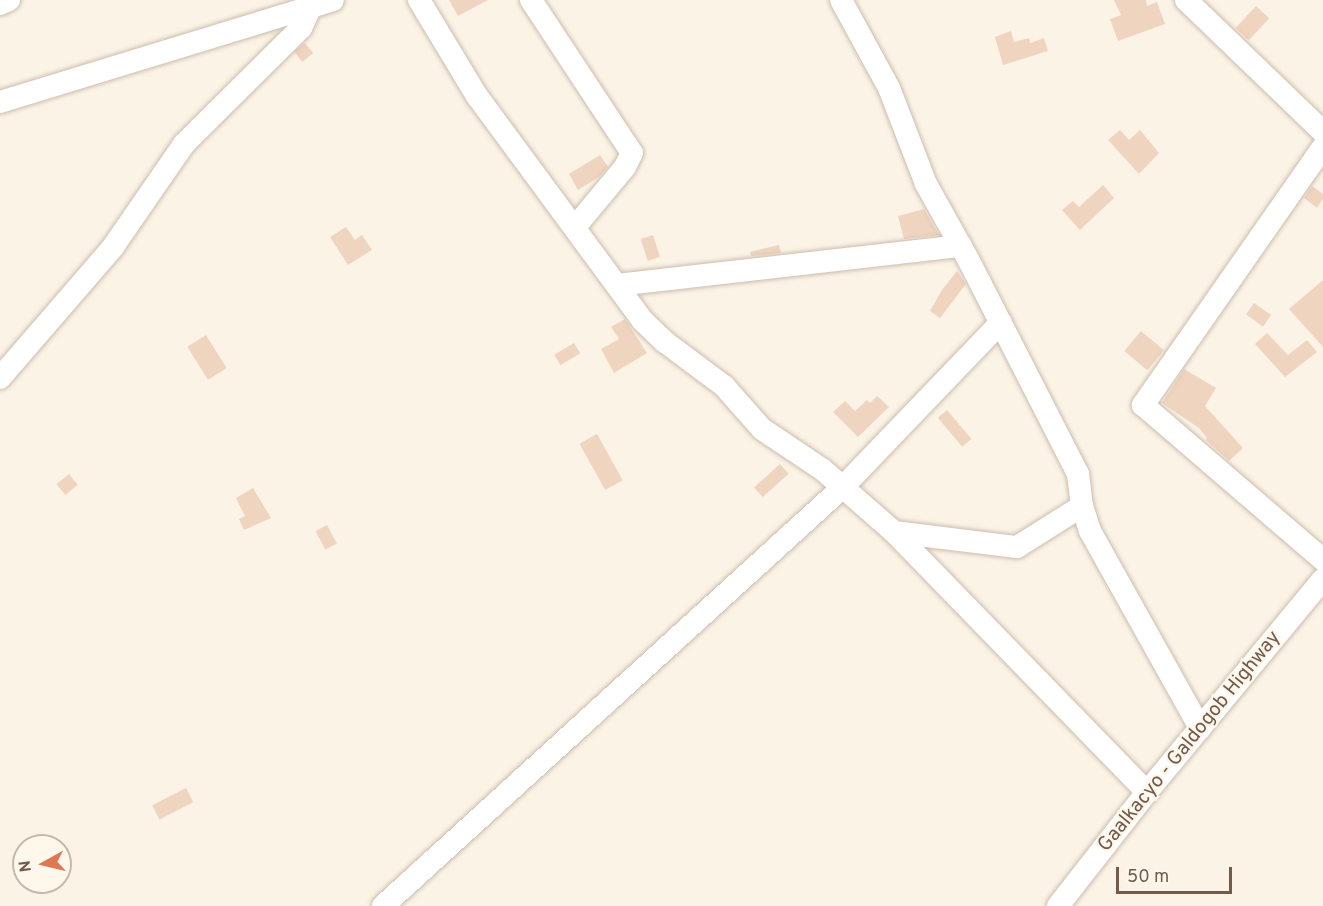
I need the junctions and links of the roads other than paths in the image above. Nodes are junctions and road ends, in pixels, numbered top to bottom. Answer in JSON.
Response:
{"nodes":[{"id":1,"x":9,"y":0,"type":"edge"},
{"id":2,"x":419,"y":0,"type":"edge"},
{"id":3,"x":531,"y":0,"type":"edge"},
{"id":4,"x":842,"y":0,"type":"edge"},
{"id":5,"x":1186,"y":0,"type":"edge"},
{"id":6,"x":320,"y":2,"type":"edge"},
{"id":7,"x":0,"y":4,"type":"edge"},
{"id":8,"x":0,"y":102,"type":"edge"},
{"id":9,"x":1323,"y":132,"type":"edge"},
{"id":10,"x":1323,"y":147,"type":"edge"},
{"id":11,"x":575,"y":227,"type":"junction"},
{"id":12,"x":961,"y":246,"type":"junction"},
{"id":13,"x":617,"y":285,"type":"junction"},
{"id":14,"x":1001,"y":322,"type":"junction"},
{"id":15,"x":0,"y":378,"type":"edge"},
{"id":16,"x":843,"y":487,"type":"junction"},
{"id":17,"x":1082,"y":506,"type":"junction"},
{"id":18,"x":894,"y":532,"type":"junction"},
{"id":19,"x":1323,"y":560,"type":"edge"},
{"id":20,"x":1323,"y":579,"type":"edge"},
{"id":21,"x":1200,"y":728,"type":"junction"},
{"id":22,"x":1147,"y":792,"type":"junction"},
{"id":23,"x":383,"y":906,"type":"edge"},
{"id":24,"x":1058,"y":906,"type":"edge"}],
"edges":[{"from":1,"to":7,"type":"street"},
{"from":2,"to":11,"type":"street"},
{"from":3,"to":11,"type":"street"},
{"from":4,"to":12,"type":"street"},
{"from":5,"to":9,"type":"street"},
{"from":6,"to":8,"type":"street"},
{"from":6,"to":15,"type":"street"},
{"from":10,"to":19,"type":"street"},
{"from":11,"to":13,"type":"street"},
{"from":12,"to":13,"type":"street"},
{"from":12,"to":14,"type":"street"},
{"from":13,"to":16,"type":"street"},
{"from":14,"to":16,"type":"street"},
{"from":14,"to":17,"type":"street"},
{"from":16,"to":18,"type":"street"},
{"from":16,"to":23,"type":"street"},
{"from":17,"to":18,"type":"street"},
{"from":17,"to":21,"type":"street"},
{"from":18,"to":22,"type":"street"},
{"from":20,"to":21,"type":"street","name":"Gaalkacyo - Galdogob Highway"},
{"from":21,"to":22,"type":"street","name":"Gaalkacyo - Galdogob Highway"},
{"from":22,"to":24,"type":"street","name":"Gaalkacyo - Galdogob Highway"}]}
